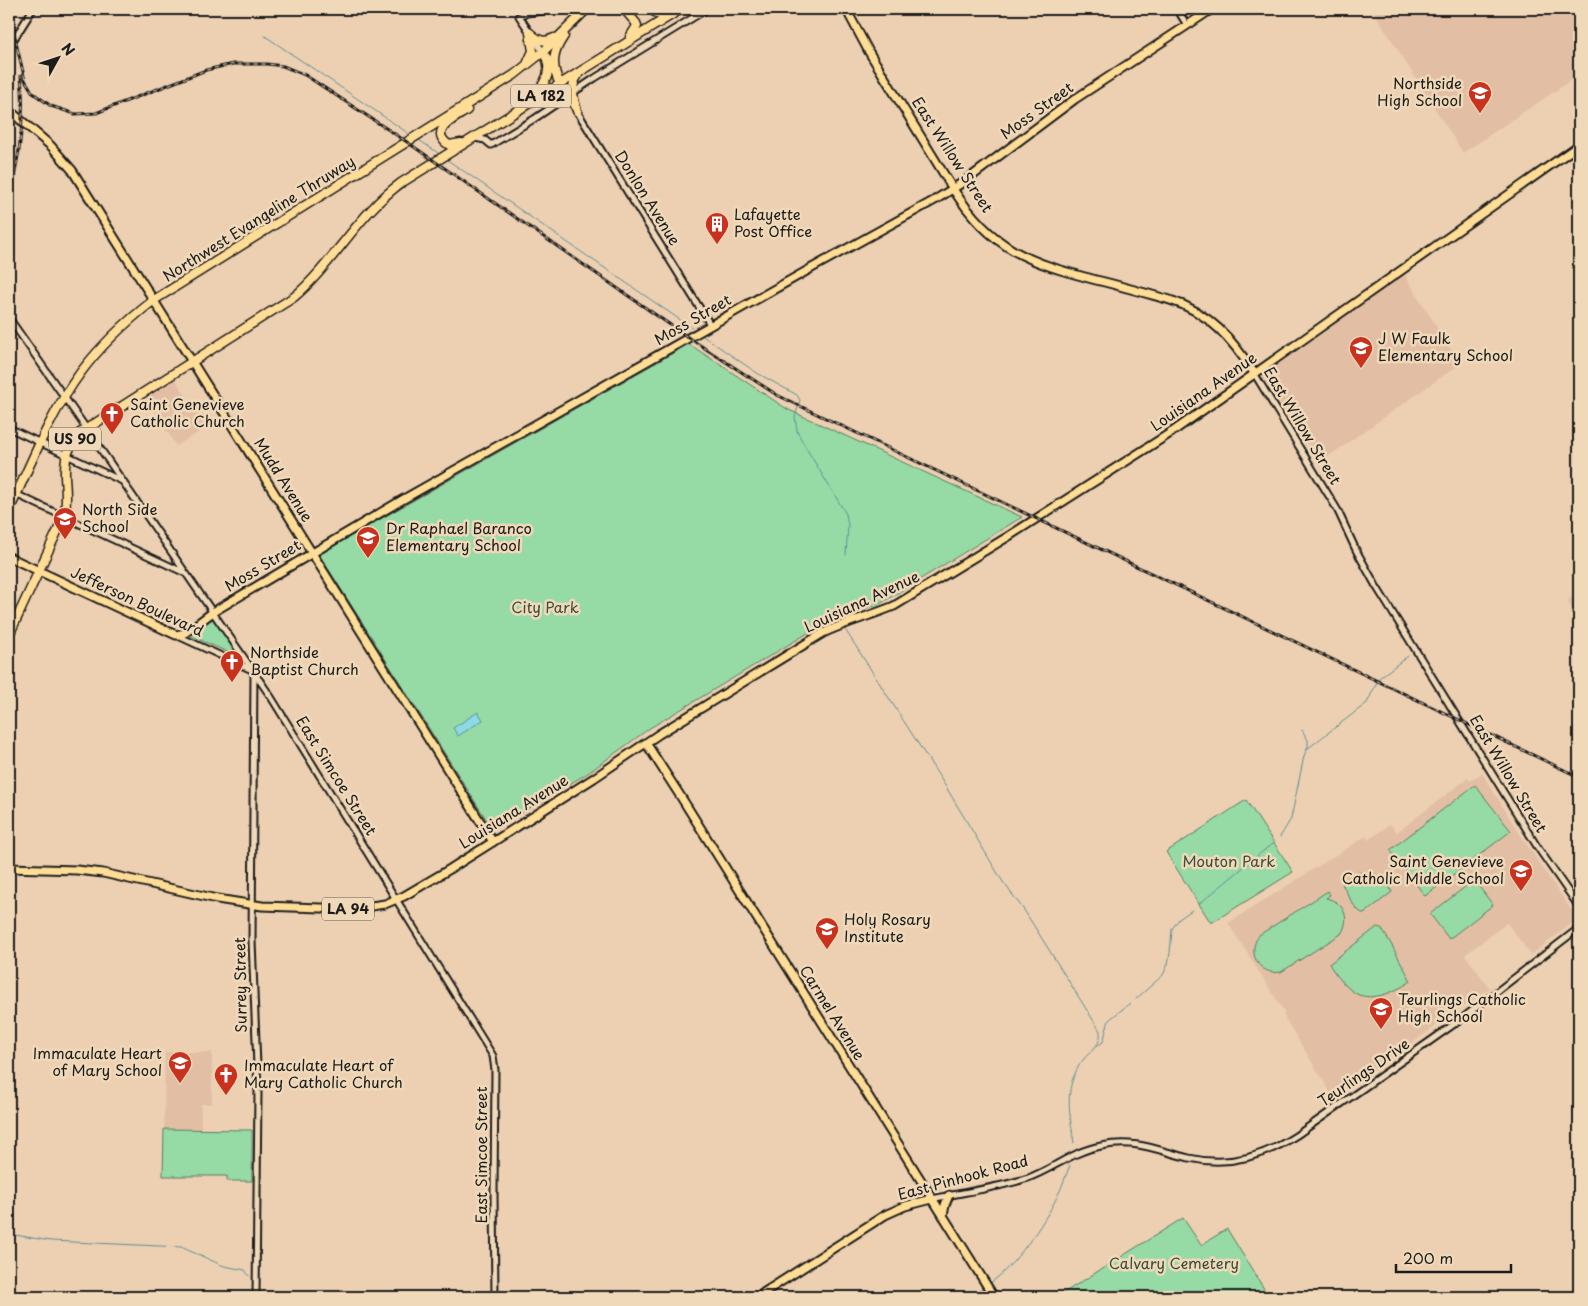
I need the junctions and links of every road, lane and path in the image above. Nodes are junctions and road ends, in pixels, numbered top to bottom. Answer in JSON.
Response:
{"nodes":[{"id":1,"x":33,"y":9,"type":"edge"},
{"id":2,"x":560,"y":9,"type":"edge"},
{"id":3,"x":624,"y":9,"type":"edge"},
{"id":4,"x":652,"y":9,"type":"edge"},
{"id":5,"x":682,"y":9,"type":"edge"},
{"id":6,"x":707,"y":9,"type":"edge"},
{"id":7,"x":846,"y":9,"type":"edge"},
{"id":8,"x":1177,"y":9,"type":"edge"},
{"id":9,"x":1212,"y":9,"type":"edge"},
{"id":10,"x":586,"y":10,"type":"edge"},
{"id":11,"x":666,"y":18,"type":"junction"},
{"id":12,"x":1187,"y":25,"type":"junction"},
{"id":13,"x":564,"y":32,"type":"junction"},
{"id":14,"x":530,"y":33,"type":"junction"},
{"id":15,"x":624,"y":44,"type":"junction"},
{"id":16,"x":9,"y":46,"type":"edge"},
{"id":17,"x":543,"y":52,"type":"junction"},
{"id":18,"x":525,"y":67,"type":"junction"},
{"id":19,"x":579,"y":73,"type":"junction"},
{"id":20,"x":504,"y":81,"type":"junction"},
{"id":21,"x":560,"y":84,"type":"junction"},
{"id":22,"x":570,"y":95,"type":"junction"},
{"id":23,"x":9,"y":110,"type":"edge"},
{"id":24,"x":577,"y":111,"type":"joint"},
{"id":25,"x":515,"y":112,"type":"junction"},
{"id":26,"x":474,"y":137,"type":"junction"},
{"id":27,"x":1579,"y":145,"type":"edge"},
{"id":28,"x":953,"y":189,"type":"junction"},
{"id":29,"x":154,"y":300,"type":"junction"},
{"id":30,"x":9,"y":318,"type":"edge"},
{"id":31,"x":711,"y":326,"type":"junction"},
{"id":32,"x":192,"y":362,"type":"junction"},
{"id":33,"x":1254,"y":373,"type":"junction"},
{"id":34,"x":64,"y":397,"type":"junction"},
{"id":35,"x":9,"y":428,"type":"edge"},
{"id":36,"x":86,"y":428,"type":"junction"},
{"id":37,"x":40,"y":443,"type":"junction"},
{"id":38,"x":67,"y":455,"type":"junction"},
{"id":39,"x":124,"y":482,"type":"junction"},
{"id":40,"x":12,"y":493,"type":"edge"},
{"id":41,"x":9,"y":511,"type":"edge"},
{"id":42,"x":64,"y":517,"type":"junction"},
{"id":43,"x":313,"y":553,"type":"junction"},
{"id":44,"x":9,"y":557,"type":"edge"},
{"id":45,"x":39,"y":571,"type":"junction"},
{"id":46,"x":187,"y":574,"type":"junction"},
{"id":47,"x":214,"y":612,"type":"junction"},
{"id":48,"x":9,"y":634,"type":"edge"},
{"id":49,"x":176,"y":635,"type":"junction"},
{"id":50,"x":254,"y":671,"type":"junction"},
{"id":51,"x":646,"y":743,"type":"junction"},
{"id":52,"x":493,"y":842,"type":"junction"},
{"id":53,"x":9,"y":868,"type":"edge"},
{"id":54,"x":397,"y":900,"type":"junction"},
{"id":55,"x":253,"y":905,"type":"junction"},
{"id":56,"x":1579,"y":907,"type":"edge"},
{"id":57,"x":1579,"y":928,"type":"edge"},
{"id":58,"x":1306,"y":1129,"type":"joint"},
{"id":59,"x":922,"y":1183,"type":"junction"},
{"id":60,"x":949,"y":1195,"type":"junction"},
{"id":61,"x":932,"y":1199,"type":"junction"},
{"id":62,"x":912,"y":1204,"type":"junction"},
{"id":63,"x":943,"y":1217,"type":"junction"},
{"id":64,"x":256,"y":1297,"type":"edge"},
{"id":65,"x":495,"y":1297,"type":"edge"},
{"id":66,"x":756,"y":1297,"type":"edge"},
{"id":67,"x":994,"y":1297,"type":"edge"}],
"edges":[{"from":1,"to":16,"type":"street"},
{"from":2,"to":14,"type":"street"},
{"from":3,"to":15,"type":"highway"},
{"from":4,"to":11,"type":"highway"},
{"from":5,"to":11,"type":"highway","number":"LA 182"},
{"from":6,"to":22,"type":"street"},
{"from":7,"to":28,"type":"main road","name":"East Willow Street"},
{"from":8,"to":12,"type":"street"},
{"from":9,"to":12,"type":"main road","name":"Moss Street"},
{"from":10,"to":13,"type":"highway","name":"Northwest Evangeline Thruway","number":"LA 182"},
{"from":10,"to":21,"type":"highway"},
{"from":11,"to":15,"type":"highway","number":"LA 182"},
{"from":12,"to":28,"type":"main road","name":"Moss Street"},
{"from":13,"to":14,"type":"highway"},
{"from":13,"to":17,"type":"highway","name":"Northwest Evangeline Thruway","number":"LA 182"},
{"from":14,"to":17,"type":"street"},
{"from":14,"to":18,"type":"highway"},
{"from":15,"to":19,"type":"highway","number":"LA 182"},
{"from":17,"to":18,"type":"highway","name":"Northwest Evangeline Thruway","number":"LA 182"},
{"from":17,"to":25,"type":"highway"},
{"from":18,"to":20,"type":"highway","name":"Northwest Evangeline Thruway","number":"LA 182"},
{"from":19,"to":21,"type":"highway","number":"LA 182"},
{"from":19,"to":22,"type":"highway"},
{"from":20,"to":26,"type":"highway"},
{"from":20,"to":29,"type":"highway","name":"Northwest Evangeline Thruway","number":"LA 182"},
{"from":21,"to":22,"type":"street"},
{"from":21,"to":25,"type":"highway","number":"LA 182"},
{"from":22,"to":24,"type":"highway"},
{"from":22,"to":26,"type":"street"},
{"from":23,"to":29,"type":"main road","name":"Mudd Avenue"},
{"from":24,"to":31,"type":"street","name":"Donlon Avenue"},
{"from":25,"to":26,"type":"highway","number":"LA 182"},
{"from":26,"to":32,"type":"highway","number":"LA 182"},
{"from":27,"to":33,"type":"main road","name":"Louisiana Avenue"},
{"from":28,"to":31,"type":"main road","name":"Moss Street"},
{"from":28,"to":33,"type":"main road","name":"East Willow Street"},
{"from":29,"to":32,"type":"main road","name":"Mudd Avenue"},
{"from":29,"to":34,"type":"highway","name":"Northwest Evangeline Thruway","number":"US 90"},
{"from":30,"to":34,"type":"street","name":"East Simcoe Street"},
{"from":31,"to":43,"type":"main road","name":"Moss Street"},
{"from":32,"to":36,"type":"highway","number":"US 90"},
{"from":32,"to":43,"type":"main road","name":"Mudd Avenue"},
{"from":33,"to":51,"type":"main road","name":"Louisiana Avenue"},
{"from":33,"to":56,"type":"street","name":"East Willow Street"},
{"from":34,"to":36,"type":"street","name":"East Simcoe Street"},
{"from":34,"to":37,"type":"highway","name":"Northwest Evangeline Thruway","number":"US 90"},
{"from":35,"to":37,"type":"street"},
{"from":36,"to":38,"type":"highway","number":"US 90"},
{"from":36,"to":39,"type":"street","name":"East Simcoe Street"},
{"from":37,"to":38,"type":"street"},
{"from":37,"to":40,"type":"highway","name":"Northwest Evangeline Thruway","number":"US 90"},
{"from":38,"to":39,"type":"street"},
{"from":38,"to":42,"type":"highway","number":"US 90"},
{"from":39,"to":46,"type":"street","name":"East Simcoe Street"},
{"from":40,"to":41,"type":"highway","name":"Northwest Evangeline Thruway","number":"US 90"},
{"from":40,"to":42,"type":"street"},
{"from":42,"to":45,"type":"highway","number":"US 90"},
{"from":42,"to":46,"type":"street"},
{"from":43,"to":47,"type":"main road","name":"Moss Street"},
{"from":43,"to":52,"type":"main road","name":"Mudd Avenue"},
{"from":44,"to":45,"type":"main road","name":"Jefferson Boulevard"},
{"from":45,"to":48,"type":"highway","number":"US 90"},
{"from":45,"to":49,"type":"main road","name":"Jefferson Boulevard"},
{"from":46,"to":47,"type":"street","name":"East Simcoe Street"},
{"from":47,"to":49,"type":"main road","name":"Moss Street"},
{"from":47,"to":50,"type":"street","name":"East Simcoe Street"},
{"from":49,"to":50,"type":"street","name":"Jefferson Boulevard"},
{"from":50,"to":54,"type":"street","name":"East Simcoe Street"},
{"from":50,"to":55,"type":"street","name":"Surrey Street"},
{"from":51,"to":52,"type":"main road","name":"Louisiana Avenue","number":"LA 94"},
{"from":51,"to":59,"type":"main road","name":"Carmel Avenue"},
{"from":52,"to":54,"type":"main road","name":"Louisiana Avenue","number":"LA 94"},
{"from":53,"to":55,"type":"main road","name":"Louisiana Avenue","number":"LA 94"},
{"from":54,"to":55,"type":"main road","name":"Louisiana Avenue","number":"LA 94"},
{"from":54,"to":65,"type":"street","name":"East Simcoe Street"},
{"from":55,"to":64,"type":"street","name":"Surrey Street"},
{"from":57,"to":58,"type":"street","name":"Teurlings Drive"},
{"from":58,"to":60,"type":"street","name":"East Pinhook Road"},
{"from":59,"to":61,"type":"main road","name":"Carmel Avenue"},
{"from":59,"to":62,"type":"main road"},
{"from":60,"to":61,"type":"street","name":"East Pinhook Road"},
{"from":60,"to":63,"type":"main road"},
{"from":61,"to":62,"type":"main road","name":"East Pinhook Road"},
{"from":61,"to":63,"type":"main road","name":"Carmel Avenue"},
{"from":62,"to":66,"type":"main road","name":"East Pinhook Road"},
{"from":63,"to":67,"type":"main road","name":"Carmel Avenue"}]}
